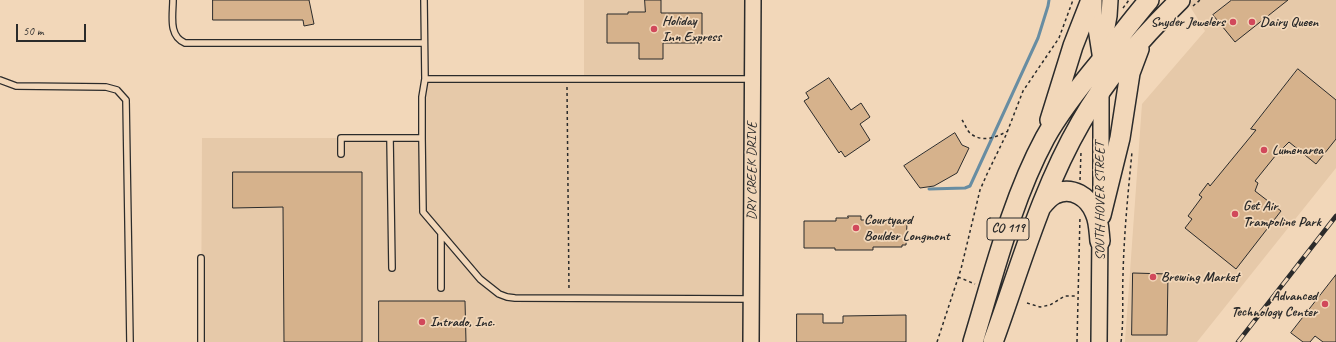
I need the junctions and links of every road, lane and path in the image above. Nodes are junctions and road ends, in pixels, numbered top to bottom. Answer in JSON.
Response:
{"nodes":[{"id":1,"x":173,"y":0,"type":"edge"},
{"id":2,"x":424,"y":0,"type":"edge"},
{"id":3,"x":752,"y":0,"type":"edge"},
{"id":4,"x":1073,"y":0,"type":"edge"},
{"id":5,"x":1093,"y":0,"type":"edge"},
{"id":6,"x":1129,"y":0,"type":"edge"},
{"id":7,"x":1149,"y":0,"type":"edge"},
{"id":8,"x":1180,"y":0,"type":"edge"},
{"id":9,"x":1115,"y":4,"type":"edge"},
{"id":10,"x":1154,"y":26,"type":"junction"},
{"id":11,"x":424,"y":43,"type":"junction"},
{"id":12,"x":1101,"y":60,"type":"junction"},
{"id":13,"x":425,"y":79,"type":"junction"},
{"id":14,"x":567,"y":79,"type":"junction"},
{"id":15,"x":753,"y":79,"type":"junction"},
{"id":16,"x":0,"y":80,"type":"edge"},
{"id":17,"x":1101,"y":90,"type":"junction"},
{"id":18,"x":962,"y":120,"type":"dead end"},
{"id":19,"x":1008,"y":131,"type":"junction"},
{"id":20,"x":390,"y":138,"type":"junction"},
{"id":21,"x":422,"y":138,"type":"junction"},
{"id":22,"x":1045,"y":138,"type":"junction"},
{"id":23,"x":1082,"y":145,"type":"dead end"},
{"id":24,"x":1132,"y":152,"type":"dead end"},
{"id":25,"x":341,"y":154,"type":"dead end"},
{"id":26,"x":1080,"y":184,"type":"dead end"},
{"id":27,"x":1040,"y":208,"type":"junction"},
{"id":28,"x":1080,"y":212,"type":"dead end"},
{"id":29,"x":1101,"y":215,"type":"junction"},
{"id":30,"x":441,"y":234,"type":"junction"},
{"id":31,"x":1100,"y":241,"type":"junction"},
{"id":32,"x":201,"y":258,"type":"dead end"},
{"id":33,"x":392,"y":268,"type":"dead end"},
{"id":34,"x":958,"y":277,"type":"junction"},
{"id":35,"x":977,"y":284,"type":"dead end"},
{"id":36,"x":441,"y":288,"type":"dead end"},
{"id":37,"x":1078,"y":296,"type":"junction"},
{"id":38,"x":569,"y":298,"type":"junction"},
{"id":39,"x":751,"y":299,"type":"junction"},
{"id":40,"x":1027,"y":303,"type":"dead end"},
{"id":41,"x":130,"y":342,"type":"edge"},
{"id":42,"x":201,"y":342,"type":"edge"},
{"id":43,"x":751,"y":342,"type":"edge"},
{"id":44,"x":937,"y":342,"type":"edge"},
{"id":45,"x":973,"y":342,"type":"edge"},
{"id":46,"x":993,"y":342,"type":"edge"},
{"id":47,"x":1078,"y":342,"type":"edge"},
{"id":48,"x":1099,"y":342,"type":"edge"},
{"id":49,"x":1121,"y":342,"type":"edge"}],
"edges":[{"from":1,"to":11,"type":"lane"},
{"from":2,"to":11,"type":"lane"},
{"from":3,"to":15,"type":"main road","name":"DRY CREEK DRIVE"},
{"from":4,"to":19,"type":"path"},
{"from":5,"to":12,"type":"main road","name":"SOUTH HOVER STREET"},
{"from":5,"to":22,"type":"highway"},
{"from":6,"to":9,"type":"path"},
{"from":7,"to":12,"type":"highway","number":"CO 119"},
{"from":8,"to":10,"type":"highway","number":"CO 119"},
{"from":9,"to":12,"type":"main road","name":"SOUTH HOVER STREET"},
{"from":10,"to":17,"type":"highway","number":"CO 119"},
{"from":10,"to":29,"type":"highway"},
{"from":11,"to":13,"type":"lane"},
{"from":12,"to":17,"type":"main road","name":"SOUTH HOVER STREET"},
{"from":12,"to":22,"type":"highway","number":"CO 119"},
{"from":13,"to":14,"type":"lane"},
{"from":13,"to":21,"type":"lane"},
{"from":14,"to":15,"type":"lane"},
{"from":14,"to":38,"type":"path"},
{"from":15,"to":39,"type":"main road","name":"DRY CREEK DRIVE"},
{"from":16,"to":41,"type":"lane"},
{"from":17,"to":27,"type":"highway","number":"CO 119"},
{"from":17,"to":29,"type":"main road","name":"SOUTH HOVER STREET"},
{"from":18,"to":19,"type":"path"},
{"from":19,"to":34,"type":"path"},
{"from":20,"to":21,"type":"lane"},
{"from":20,"to":25,"type":"lane"},
{"from":20,"to":33,"type":"lane"},
{"from":21,"to":30,"type":"lane"},
{"from":22,"to":45,"type":"highway","number":"CO 119"},
{"from":23,"to":26,"type":"path"},
{"from":24,"to":49,"type":"path"},
{"from":27,"to":31,"type":"highway"},
{"from":27,"to":46,"type":"highway","number":"CO 119"},
{"from":28,"to":37,"type":"path"},
{"from":29,"to":31,"type":"main road","name":"SOUTH HOVER STREET"},
{"from":30,"to":36,"type":"lane"},
{"from":30,"to":38,"type":"lane"},
{"from":31,"to":48,"type":"main road","name":"SOUTH HOVER STREET"},
{"from":32,"to":42,"type":"lane"},
{"from":34,"to":35,"type":"path"},
{"from":34,"to":44,"type":"path"},
{"from":37,"to":40,"type":"path"},
{"from":37,"to":47,"type":"path"},
{"from":38,"to":39,"type":"lane"},
{"from":39,"to":43,"type":"main road","name":"DRY CREEK DRIVE"}]}
